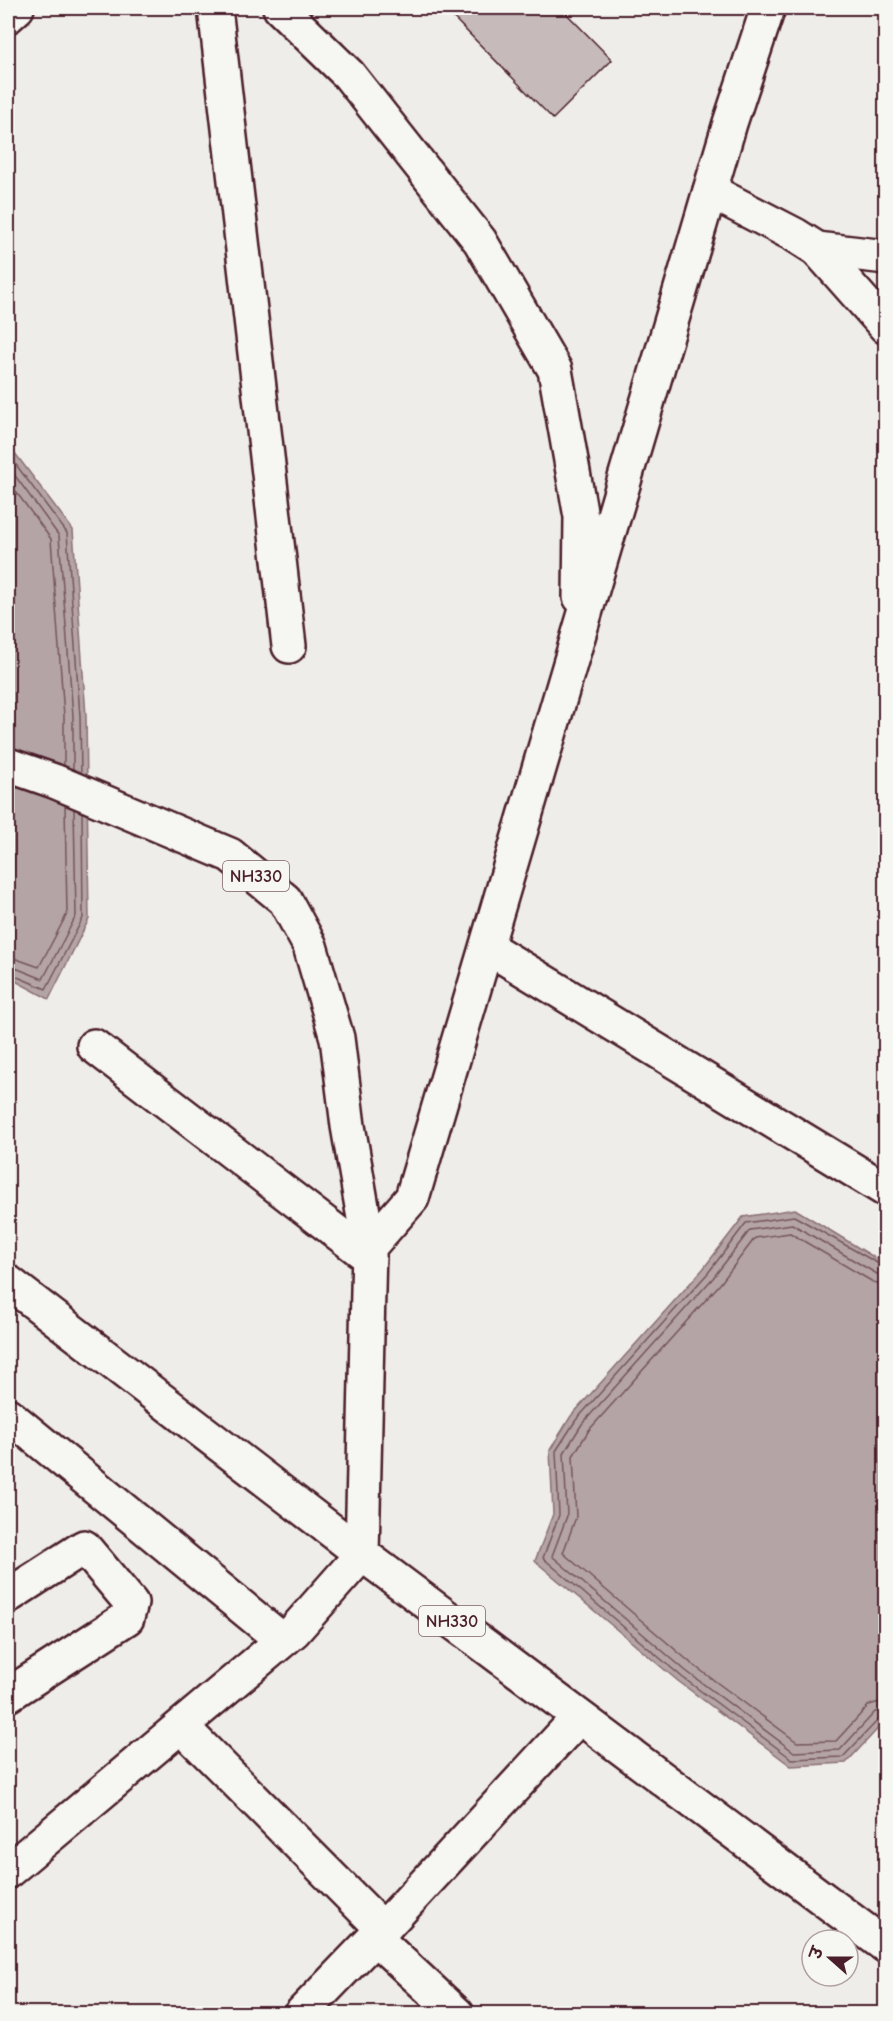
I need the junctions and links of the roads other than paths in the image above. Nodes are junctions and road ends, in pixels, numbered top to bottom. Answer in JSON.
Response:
{"nodes":[{"id":1,"x":17,"y":8,"type":"edge"},
{"id":2,"x":216,"y":8,"type":"edge"},
{"id":3,"x":280,"y":8,"type":"edge"},
{"id":4,"x":768,"y":8,"type":"edge"},
{"id":5,"x":8,"y":16,"type":"edge"},
{"id":6,"x":710,"y":191,"type":"junction"},
{"id":7,"x":817,"y":249,"type":"junction"},
{"id":8,"x":885,"y":257,"type":"edge"},
{"id":9,"x":885,"y":327,"type":"edge"},
{"id":10,"x":579,"y":641,"type":"junction"},
{"id":11,"x":289,"y":646,"type":"dead end"},
{"id":12,"x":8,"y":765,"type":"edge"},
{"id":13,"x":488,"y":947,"type":"junction"},
{"id":14,"x":94,"y":1046,"type":"dead end"},
{"id":15,"x":885,"y":1190,"type":"edge"},
{"id":16,"x":369,"y":1252,"type":"junction"},
{"id":17,"x":8,"y":1282,"type":"edge"},
{"id":18,"x":12,"y":1428,"type":"edge"},
{"id":19,"x":362,"y":1554,"type":"junction"},
{"id":20,"x":8,"y":1596,"type":"edge"},
{"id":21,"x":282,"y":1640,"type":"junction"},
{"id":22,"x":8,"y":1695,"type":"edge"},
{"id":23,"x":579,"y":1717,"type":"junction"},
{"id":24,"x":182,"y":1727,"type":"junction"},
{"id":25,"x":8,"y":1871,"type":"edge"},
{"id":26,"x":379,"y":1934,"type":"junction"},
{"id":27,"x":885,"y":1946,"type":"edge"},
{"id":28,"x":301,"y":2013,"type":"edge"},
{"id":29,"x":457,"y":2013,"type":"edge"}],
"edges":[{"from":1,"to":5,"type":"main road"},
{"from":2,"to":11,"type":"main road"},
{"from":3,"to":10,"type":"main road"},
{"from":4,"to":6,"type":"main road"},
{"from":6,"to":7,"type":"main road"},
{"from":6,"to":10,"type":"main road"},
{"from":7,"to":8,"type":"main road"},
{"from":7,"to":9,"type":"main road"},
{"from":10,"to":13,"type":"main road"},
{"from":12,"to":16,"type":"main road","number":"NH330"},
{"from":13,"to":15,"type":"main road"},
{"from":13,"to":16,"type":"main road"},
{"from":14,"to":16,"type":"main road"},
{"from":16,"to":19,"type":"main road","number":"NH330"},
{"from":17,"to":19,"type":"main road"},
{"from":18,"to":21,"type":"main road"},
{"from":19,"to":21,"type":"main road"},
{"from":19,"to":23,"type":"main road","number":"NH330"},
{"from":20,"to":22,"type":"main road"},
{"from":21,"to":24,"type":"main road"},
{"from":23,"to":26,"type":"main road"},
{"from":23,"to":27,"type":"main road","number":"NH330"},
{"from":24,"to":25,"type":"main road"},
{"from":24,"to":26,"type":"main road"},
{"from":26,"to":28,"type":"main road"},
{"from":26,"to":29,"type":"main road"}]}
